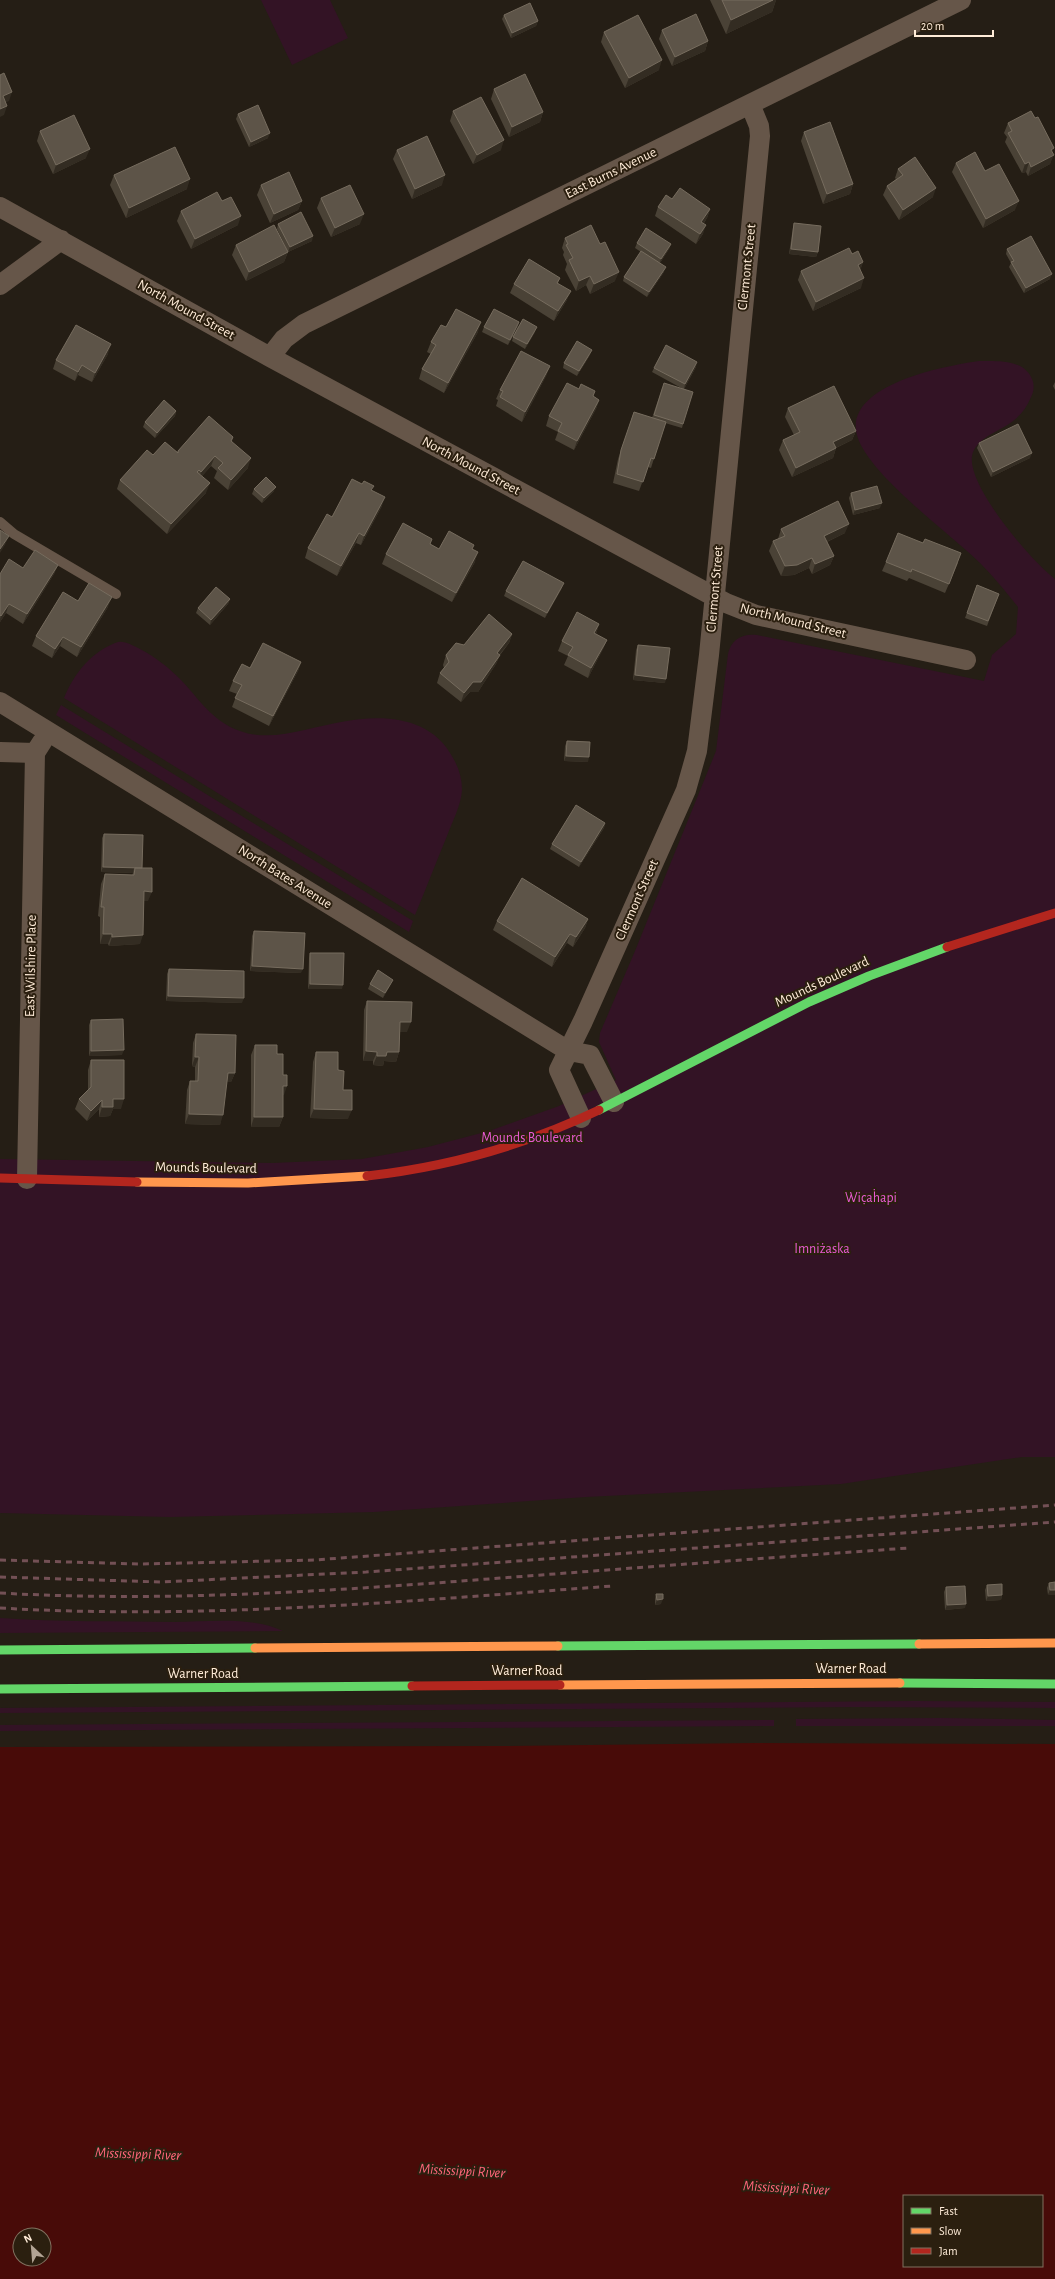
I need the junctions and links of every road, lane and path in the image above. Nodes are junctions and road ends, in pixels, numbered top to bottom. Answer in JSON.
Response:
{"nodes":[{"id":1,"x":961,"y":0,"type":"edge"},
{"id":2,"x":750,"y":104,"type":"junction"},
{"id":3,"x":0,"y":207,"type":"edge"},
{"id":4,"x":61,"y":240,"type":"junction"},
{"id":5,"x":0,"y":284,"type":"edge"},
{"id":6,"x":270,"y":357,"type":"junction"},
{"id":7,"x":0,"y":522,"type":"edge"},
{"id":8,"x":116,"y":594,"type":"dead end"},
{"id":9,"x":714,"y":598,"type":"junction"},
{"id":10,"x":966,"y":660,"type":"dead end"},
{"id":11,"x":0,"y":702,"type":"edge"},
{"id":12,"x":49,"y":732,"type":"junction"},
{"id":13,"x":0,"y":752,"type":"edge"},
{"id":14,"x":35,"y":753,"type":"junction"},
{"id":15,"x":1055,"y":913,"type":"edge"},
{"id":16,"x":569,"y":1051,"type":"junction"},
{"id":17,"x":614,"y":1102,"type":"junction"},
{"id":18,"x":581,"y":1118,"type":"junction"},
{"id":19,"x":0,"y":1178,"type":"edge"},
{"id":20,"x":27,"y":1179,"type":"junction"},
{"id":21,"x":1055,"y":1643,"type":"edge"},
{"id":22,"x":0,"y":1650,"type":"edge"},
{"id":23,"x":1055,"y":1684,"type":"edge"},
{"id":24,"x":0,"y":1689,"type":"edge"}],
"edges":[{"from":1,"to":2,"type":"street","name":"East Burns Avenue"},
{"from":2,"to":6,"type":"street","name":"East Burns Avenue"},
{"from":2,"to":9,"type":"street","name":"Clermont Street"},
{"from":3,"to":4,"type":"street","name":"North Mound Street"},
{"from":4,"to":5,"type":"street"},
{"from":4,"to":6,"type":"street","name":"North Mound Street"},
{"from":6,"to":9,"type":"street","name":"North Mound Street"},
{"from":7,"to":8,"type":"lane"},
{"from":9,"to":10,"type":"street","name":"North Mound Street"},
{"from":9,"to":16,"type":"street","name":"Clermont Street"},
{"from":11,"to":12,"type":"street","name":"North Bates Avenue"},
{"from":12,"to":14,"type":"street"},
{"from":12,"to":16,"type":"street","name":"North Bates Avenue"},
{"from":13,"to":14,"type":"street"},
{"from":14,"to":20,"type":"street","name":"East Wilshire Place"},
{"from":15,"to":17,"type":"main road","name":"Mounds Boulevard"},
{"from":16,"to":17,"type":"street"},
{"from":16,"to":18,"type":"street","name":"Clermont Street"},
{"from":17,"to":18,"type":"main road","name":"Mounds Boulevard"},
{"from":18,"to":20,"type":"main road","name":"Mounds Boulevard"},
{"from":19,"to":20,"type":"main road","name":"Mounds Boulevard"},
{"from":21,"to":22,"type":"main road","name":"Warner Road"},
{"from":23,"to":24,"type":"main road","name":"Warner Road"}]}
